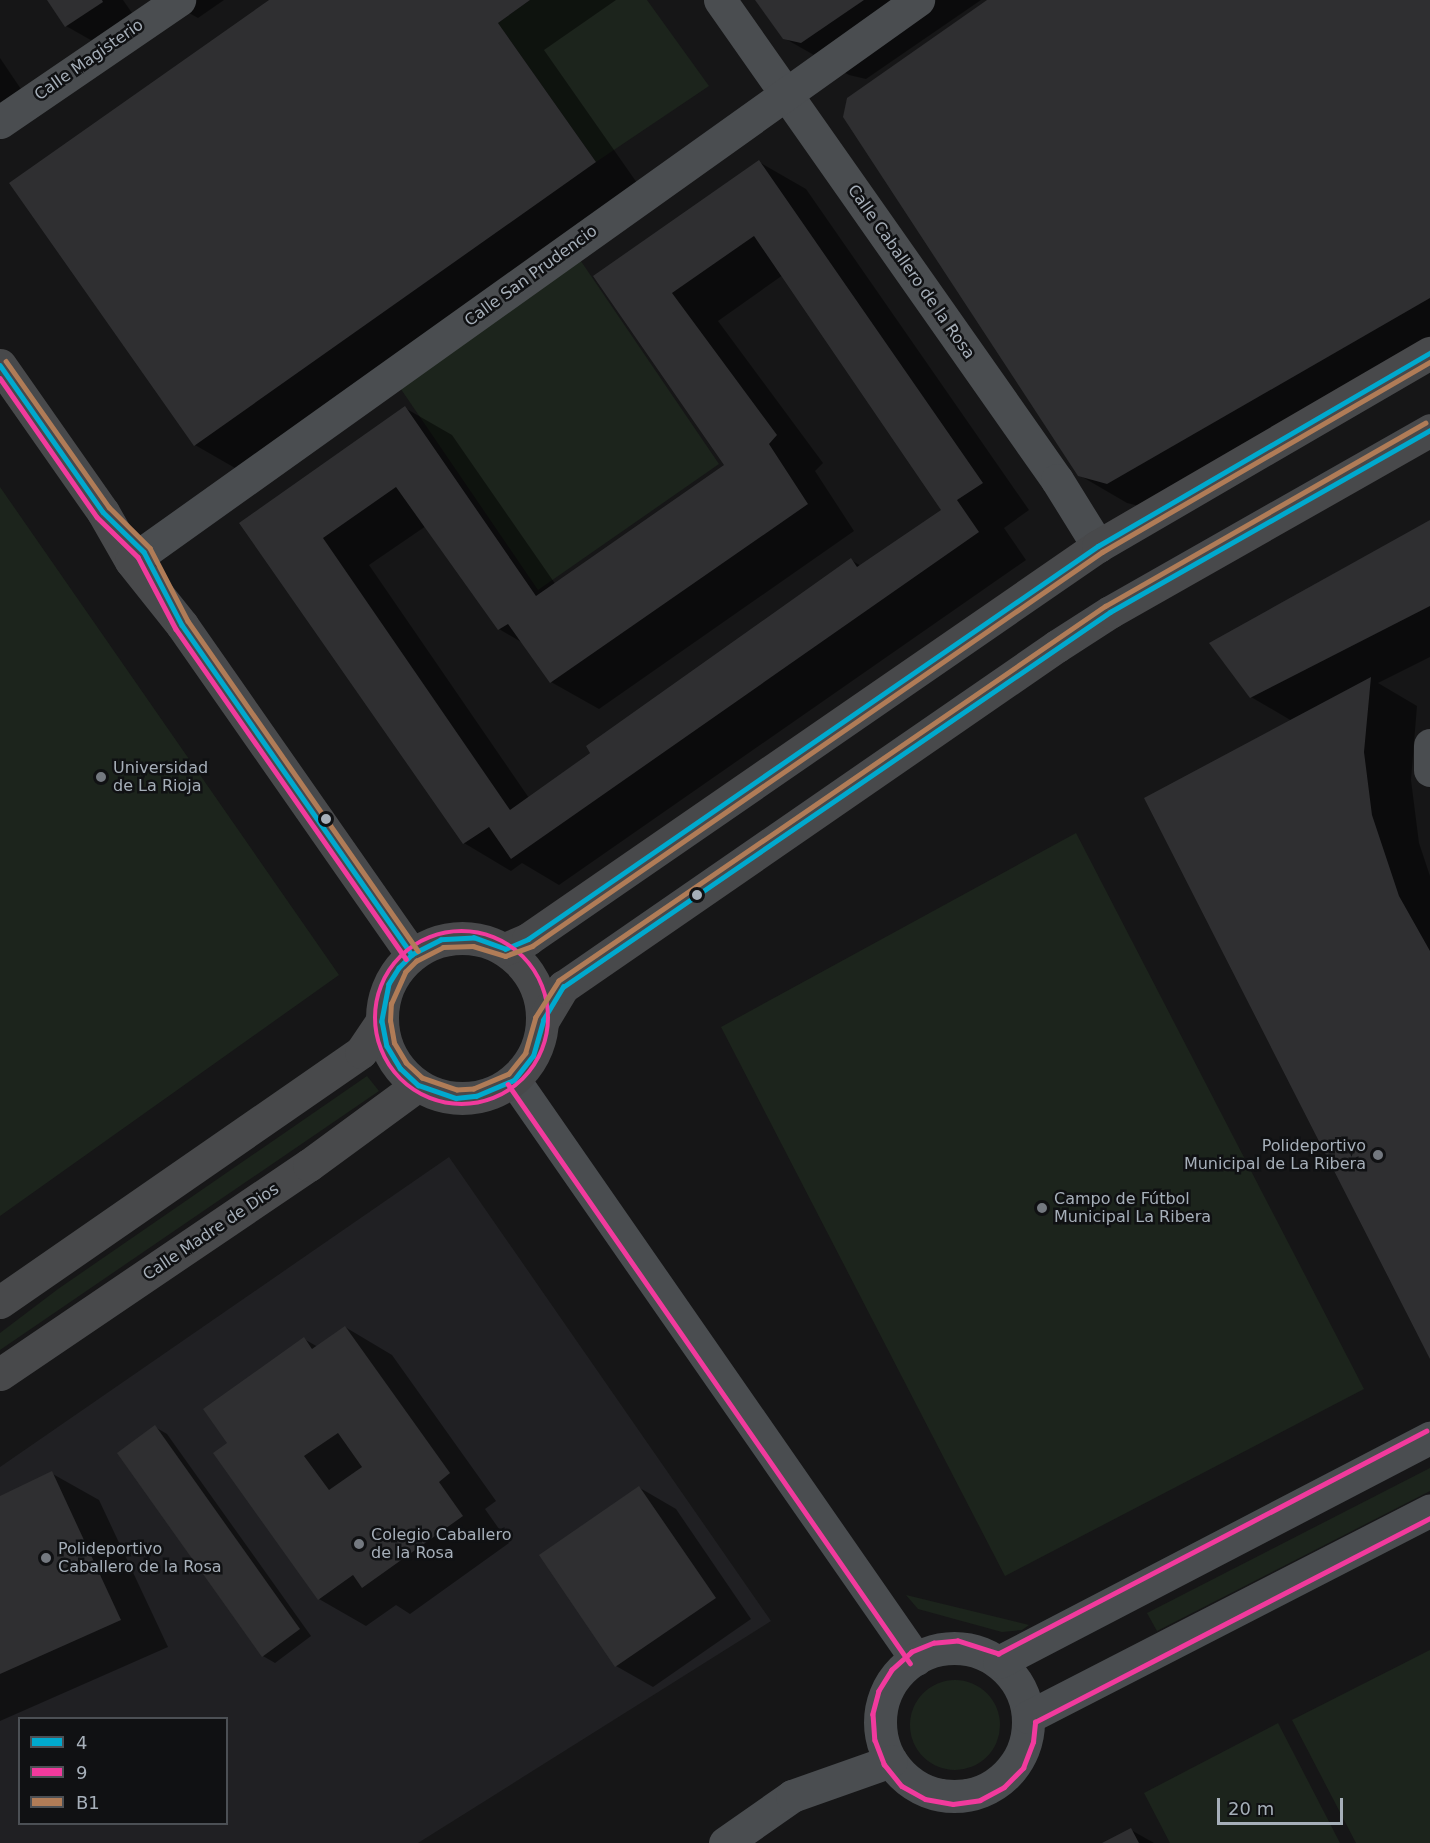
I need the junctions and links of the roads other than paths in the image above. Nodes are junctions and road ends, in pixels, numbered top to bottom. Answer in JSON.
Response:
{"nodes":[{"id":1,"x":180,"y":0,"type":"edge"},
{"id":2,"x":720,"y":0,"type":"edge"},
{"id":3,"x":918,"y":0,"type":"edge"},
{"id":4,"x":144,"y":9,"type":"edge"},
{"id":5,"x":784,"y":92,"type":"junction"},
{"id":6,"x":0,"y":122,"type":"edge"},
{"id":7,"x":1430,"y":353,"type":"edge"},
{"id":8,"x":0,"y":365,"type":"edge"},
{"id":9,"x":1430,"y":430,"type":"edge"},
{"id":10,"x":103,"y":512,"type":"junction"},
{"id":11,"x":1098,"y":546,"type":"junction"},
{"id":12,"x":144,"y":552,"type":"junction"},
{"id":13,"x":182,"y":625,"type":"junction"},
{"id":14,"x":1430,"y":745,"type":"edge"},
{"id":15,"x":1430,"y":771,"type":"edge"},
{"id":16,"x":505,"y":949,"type":"junction"},
{"id":17,"x":412,"y":955,"type":"junction"},
{"id":18,"x":543,"y":1020,"type":"junction"},
{"id":19,"x":382,"y":1021,"type":"junction"},
{"id":20,"x":514,"y":1080,"type":"junction"},
{"id":21,"x":418,"y":1085,"type":"junction"},
{"id":22,"x":0,"y":1302,"type":"edge"},
{"id":23,"x":0,"y":1374,"type":"edge"},
{"id":24,"x":1430,"y":1438,"type":"edge"},
{"id":25,"x":1430,"y":1510,"type":"edge"},
{"id":26,"x":916,"y":1659,"type":"junction"},
{"id":27,"x":999,"y":1662,"type":"junction"},
{"id":28,"x":1028,"y":1717,"type":"junction"},
{"id":29,"x":891,"y":1761,"type":"junction"},
{"id":30,"x":725,"y":1843,"type":"edge"}],
"edges":[{"from":1,"to":4,"type":"street","name":"Calle Magisterio"},
{"from":2,"to":5,"type":"street","name":"Calle Caballero de la Rosa"},
{"from":3,"to":5,"type":"street","name":"Calle San Prudencio"},
{"from":4,"to":6,"type":"street","name":"Calle Magisterio"},
{"from":5,"to":11,"type":"street","name":"Calle Caballero de la Rosa"},
{"from":5,"to":12,"type":"street","name":"Calle San Prudencio"},
{"from":7,"to":11,"type":"main road"},
{"from":8,"to":10,"type":"main road"},
{"from":9,"to":18,"type":"main road"},
{"from":10,"to":12,"type":"main road"},
{"from":10,"to":13,"type":"main road"},
{"from":11,"to":16,"type":"main road"},
{"from":12,"to":13,"type":"main road"},
{"from":13,"to":17,"type":"main road"},
{"from":14,"to":15,"type":"street"},
{"from":16,"to":17,"type":"main road"},
{"from":16,"to":18,"type":"main road"},
{"from":17,"to":19,"type":"main road"},
{"from":18,"to":20,"type":"main road"},
{"from":19,"to":21,"type":"main road"},
{"from":19,"to":22,"type":"main road"},
{"from":20,"to":21,"type":"main road"},
{"from":20,"to":26,"type":"street"},
{"from":21,"to":23,"type":"main road","name":"Calle Madre de Dios"},
{"from":24,"to":27,"type":"street"},
{"from":25,"to":28,"type":"street"},
{"from":26,"to":27,"type":"street"},
{"from":26,"to":29,"type":"street"},
{"from":27,"to":28,"type":"street"},
{"from":28,"to":29,"type":"street"},
{"from":29,"to":30,"type":"street"}]}
